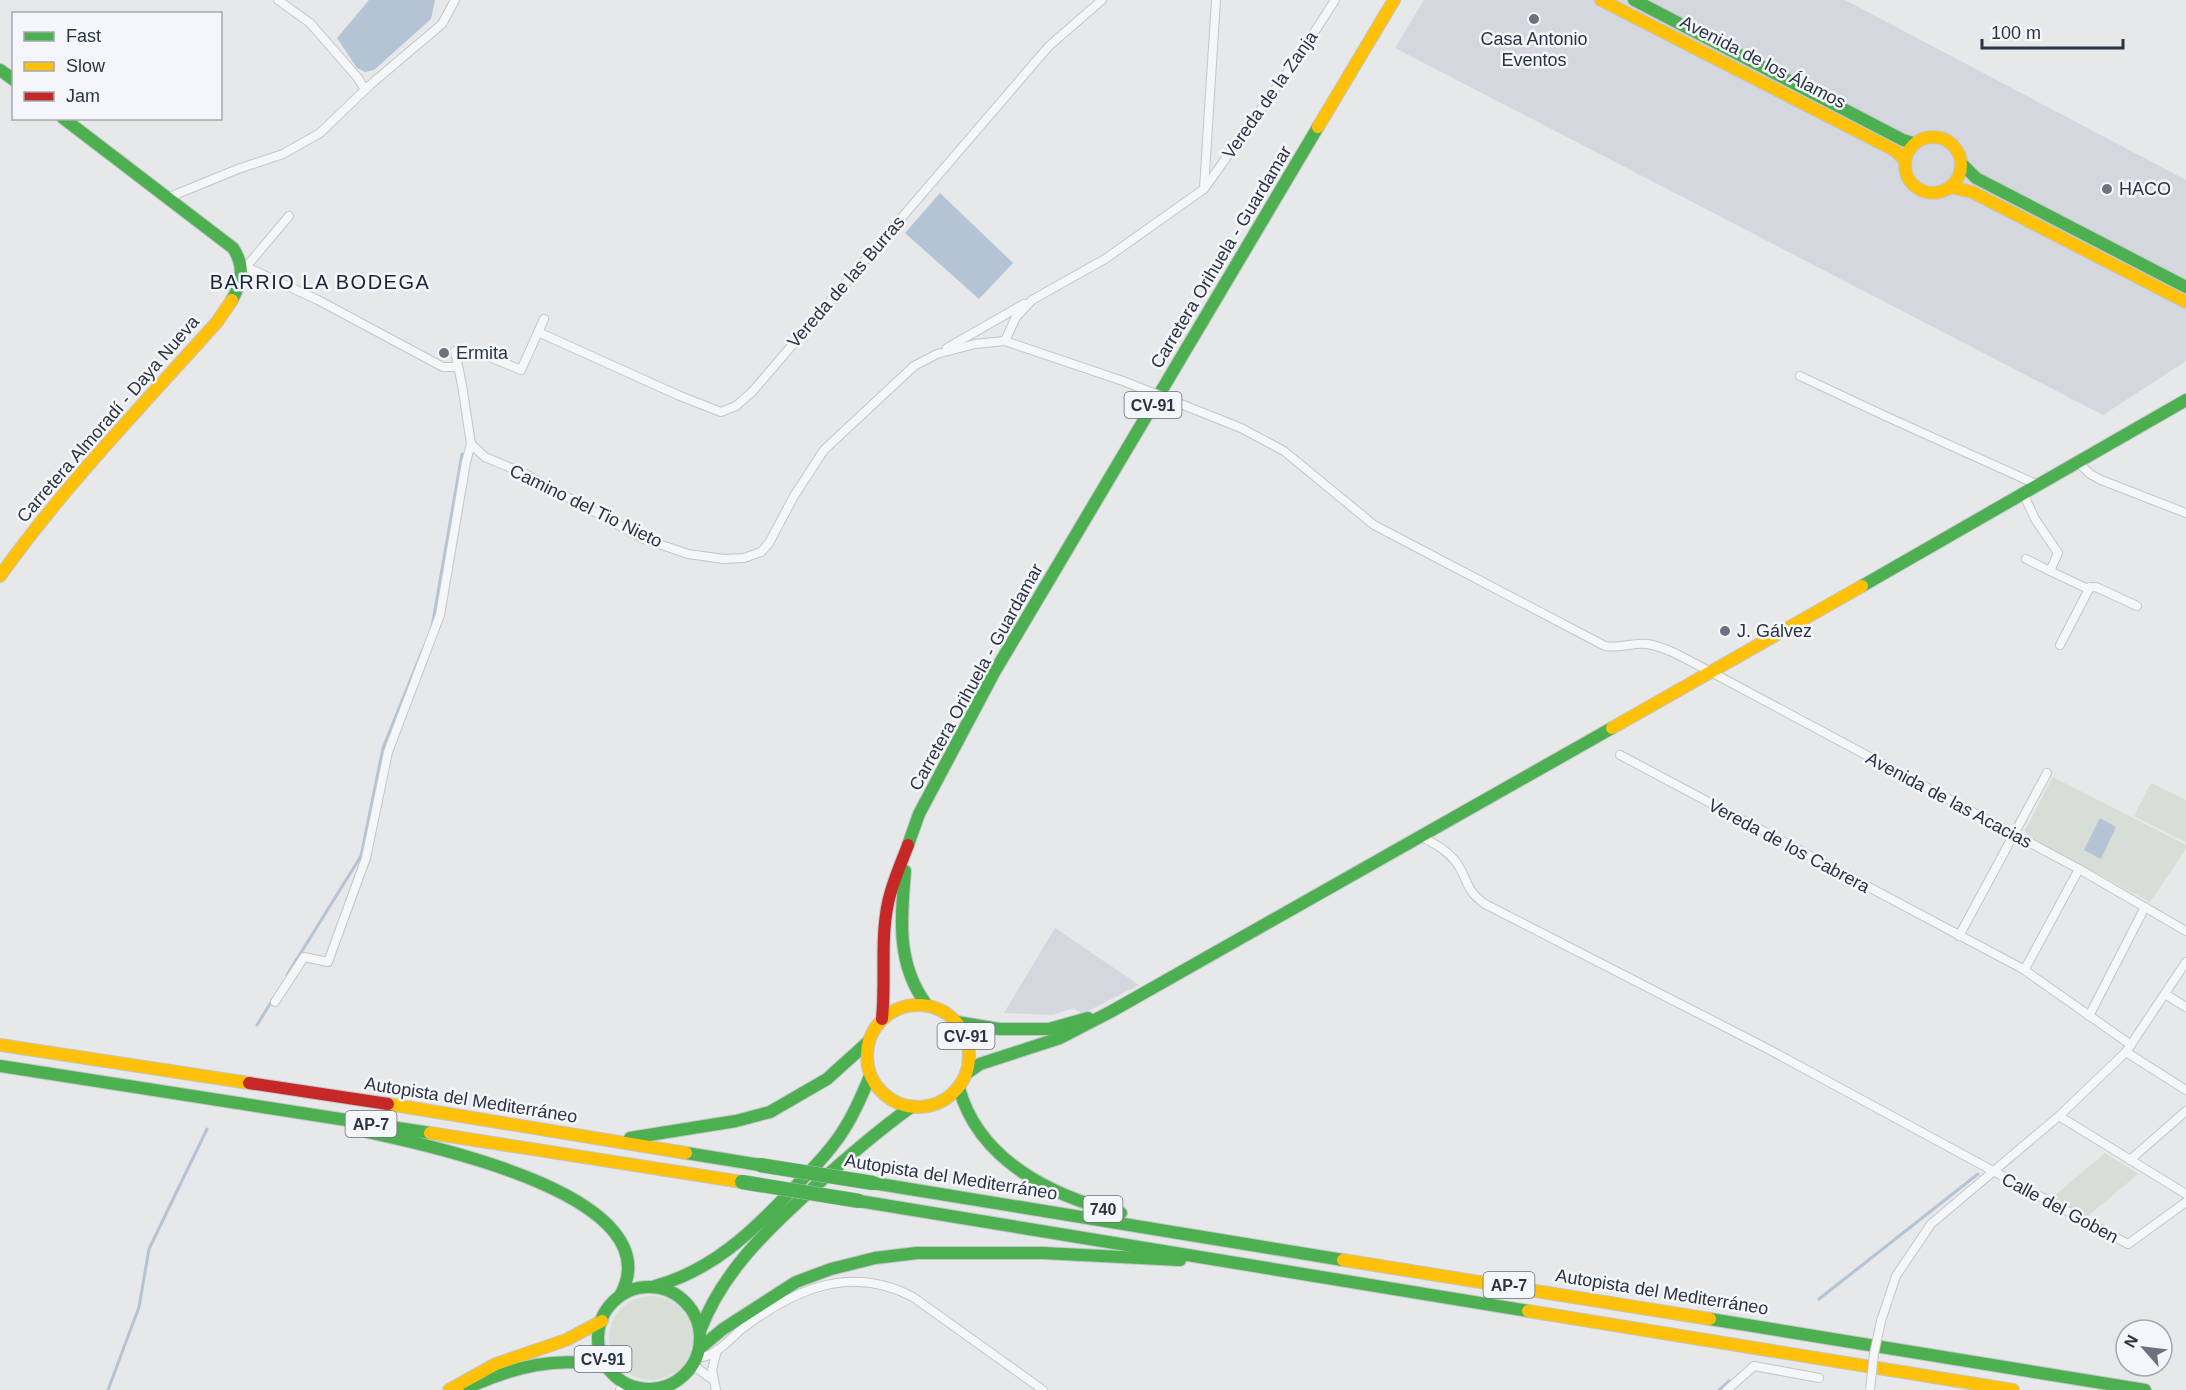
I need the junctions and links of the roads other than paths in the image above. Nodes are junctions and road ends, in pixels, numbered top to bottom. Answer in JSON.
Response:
{"nodes":[{"id":1,"x":278,"y":0,"type":"edge"},
{"id":2,"x":455,"y":0,"type":"edge"},
{"id":3,"x":1102,"y":0,"type":"edge"},
{"id":4,"x":1216,"y":0,"type":"edge"},
{"id":5,"x":1335,"y":0,"type":"edge"},
{"id":6,"x":1394,"y":0,"type":"edge"},
{"id":7,"x":1601,"y":0,"type":"edge"},
{"id":8,"x":1634,"y":0,"type":"edge"},
{"id":9,"x":365,"y":90,"type":"junction"},
{"id":10,"x":66,"y":120,"type":"edge"},
{"id":11,"x":1913,"y":143,"type":"junction"},
{"id":12,"x":1905,"y":161,"type":"junction"},
{"id":13,"x":1961,"y":163,"type":"junction"},
{"id":14,"x":1950,"y":187,"type":"junction"},
{"id":15,"x":1204,"y":189,"type":"junction"},
{"id":16,"x":167,"y":198,"type":"junction"},
{"id":17,"x":289,"y":216,"type":"dead end"},
{"id":18,"x":244,"y":266,"type":"junction"},
{"id":19,"x":2186,"y":287,"type":"edge"},
{"id":20,"x":1032,"y":300,"type":"junction"},
{"id":21,"x":2186,"y":302,"type":"edge"},
{"id":22,"x":544,"y":319,"type":"dead end"},
{"id":23,"x":538,"y":332,"type":"junction"},
{"id":24,"x":1005,"y":341,"type":"junction"},
{"id":25,"x":936,"y":354,"type":"junction"},
{"id":26,"x":458,"y":368,"type":"junction"},
{"id":27,"x":1800,"y":376,"type":"dead end"},
{"id":28,"x":2186,"y":400,"type":"edge"},
{"id":29,"x":1206,"y":414,"type":"joint"},
{"id":30,"x":471,"y":444,"type":"junction"},
{"id":31,"x":2078,"y":462,"type":"junction"},
{"id":32,"x":2038,"y":485,"type":"junction"},
{"id":33,"x":2023,"y":493,"type":"junction"},
{"id":34,"x":2186,"y":513,"type":"edge"},
{"id":35,"x":2026,"y":559,"type":"dead end"},
{"id":36,"x":2050,"y":571,"type":"junction"},
{"id":37,"x":0,"y":576,"type":"edge"},
{"id":38,"x":2090,"y":587,"type":"junction"},
{"id":39,"x":2138,"y":606,"type":"dead end"},
{"id":40,"x":2060,"y":645,"type":"dead end"},
{"id":41,"x":1712,"y":672,"type":"junction"},
{"id":42,"x":1620,"y":755,"type":"dead end"},
{"id":43,"x":2047,"y":773,"type":"dead end"},
{"id":44,"x":919,"y":814,"type":"junction"},
{"id":45,"x":2013,"y":835,"type":"junction"},
{"id":46,"x":1422,"y":837,"type":"junction"},
{"id":47,"x":2079,"y":869,"type":"junction"},
{"id":48,"x":2145,"y":907,"type":"junction"},
{"id":49,"x":2186,"y":930,"type":"edge"},
{"id":50,"x":1959,"y":936,"type":"junction"},
{"id":51,"x":2186,"y":962,"type":"edge"},
{"id":52,"x":2025,"y":969,"type":"junction"},
{"id":53,"x":2166,"y":994,"type":"junction"},
{"id":54,"x":275,"y":1002,"type":"dead end"},
{"id":55,"x":926,"y":1004,"type":"junction"},
{"id":56,"x":2186,"y":1007,"type":"edge"},
{"id":57,"x":1112,"y":1011,"type":"junction"},
{"id":58,"x":2089,"y":1016,"type":"junction"},
{"id":59,"x":882,"y":1018,"type":"junction"},
{"id":60,"x":957,"y":1022,"type":"junction"},
{"id":61,"x":868,"y":1042,"type":"junction"},
{"id":62,"x":0,"y":1045,"type":"edge"},
{"id":63,"x":2128,"y":1048,"type":"junction"},
{"id":64,"x":0,"y":1066,"type":"edge"},
{"id":65,"x":967,"y":1072,"type":"junction"},
{"id":66,"x":870,"y":1076,"type":"junction"},
{"id":67,"x":72,"y":1077,"type":"junction"},
{"id":68,"x":959,"y":1088,"type":"junction"},
{"id":69,"x":2186,"y":1090,"type":"edge"},
{"id":70,"x":911,"y":1107,"type":"junction"},
{"id":71,"x":2186,"y":1111,"type":"edge"},
{"id":72,"x":2059,"y":1116,"type":"junction"},
{"id":73,"x":616,"y":1141,"type":"junction"},
{"id":74,"x":2130,"y":1160,"type":"junction"},
{"id":75,"x":1992,"y":1172,"type":"junction"},
{"id":76,"x":2186,"y":1194,"type":"edge"},
{"id":77,"x":2186,"y":1202,"type":"edge"},
{"id":78,"x":1297,"y":1251,"type":"junction"},
{"id":79,"x":1230,"y":1261,"type":"junction"},
{"id":80,"x":650,"y":1287,"type":"junction"},
{"id":81,"x":620,"y":1296,"type":"junction"},
{"id":82,"x":602,"y":1321,"type":"junction"},
{"id":83,"x":700,"y":1331,"type":"junction"},
{"id":84,"x":717,"y":1350,"type":"junction"},
{"id":85,"x":696,"y":1359,"type":"junction"},
{"id":86,"x":607,"y":1367,"type":"junction"},
{"id":87,"x":713,"y":1375,"type":"junction"},
{"id":88,"x":1819,"y":1378,"type":"dead end"},
{"id":89,"x":626,"y":1386,"type":"edge"},
{"id":90,"x":449,"y":1390,"type":"edge"},
{"id":91,"x":462,"y":1390,"type":"edge"},
{"id":92,"x":685,"y":1390,"type":"edge"},
{"id":93,"x":716,"y":1390,"type":"edge"},
{"id":94,"x":1043,"y":1390,"type":"edge"},
{"id":95,"x":1727,"y":1390,"type":"edge"},
{"id":96,"x":1870,"y":1390,"type":"edge"},
{"id":97,"x":2013,"y":1390,"type":"edge"},
{"id":98,"x":2145,"y":1390,"type":"edge"}],
"edges":[{"from":1,"to":9,"type":"street"},
{"from":2,"to":9,"type":"street"},
{"from":3,"to":23,"type":"street","name":"Vereda de las Burras"},
{"from":4,"to":15,"type":"street"},
{"from":5,"to":15,"type":"street","name":"Vereda de la Zanja"},
{"from":6,"to":44,"type":"main road","name":"Carretera Orihuela - Guardamar","number":"CV-91"},
{"from":7,"to":12,"type":"main road","name":"Avenida de los Álamos"},
{"from":8,"to":11,"type":"main road","name":"Avenida de los Álamos"},
{"from":9,"to":16,"type":"street"},
{"from":10,"to":16,"type":"main road"},
{"from":11,"to":12,"type":"main road"},
{"from":11,"to":13,"type":"main road"},
{"from":12,"to":14,"type":"main road"},
{"from":13,"to":14,"type":"main road"},
{"from":13,"to":19,"type":"main road"},
{"from":14,"to":21,"type":"main road"},
{"from":15,"to":20,"type":"street","name":"Camino del Tio Nieto"},
{"from":16,"to":18,"type":"main road"},
{"from":17,"to":18,"type":"street"},
{"from":18,"to":26,"type":"street"},
{"from":18,"to":37,"type":"main road","name":"Carretera Almoradí - Daya Nueva"},
{"from":20,"to":24,"type":"street","name":"Camino del Tio Nieto"},
{"from":20,"to":25,"type":"street","name":"Camino del Tio Nieto"},
{"from":22,"to":23,"type":"street"},
{"from":23,"to":26,"type":"street"},
{"from":24,"to":25,"type":"street","name":"Camino del Tio Nieto"},
{"from":24,"to":29,"type":"street","name":"Camino del Tio Nieto","bridge":true},
{"from":25,"to":30,"type":"street","name":"Camino del Tio Nieto"},
{"from":26,"to":30,"type":"street"},
{"from":27,"to":32,"type":"street"},
{"from":28,"to":31,"type":"main road"},
{"from":29,"to":41,"type":"street","name":"Avenida de las Acacias"},
{"from":30,"to":54,"type":"street"},
{"from":31,"to":32,"type":"main road"},
{"from":31,"to":34,"type":"street"},
{"from":32,"to":33,"type":"main road"},
{"from":33,"to":36,"type":"street"},
{"from":33,"to":41,"type":"main road"},
{"from":35,"to":36,"type":"street"},
{"from":36,"to":38,"type":"street"},
{"from":38,"to":39,"type":"street"},
{"from":38,"to":40,"type":"street"},
{"from":41,"to":45,"type":"street","name":"Avenida de las Acacias"},
{"from":41,"to":46,"type":"main road"},
{"from":42,"to":50,"type":"street","name":"Vereda de los Cabrera"},
{"from":43,"to":45,"type":"street"},
{"from":44,"to":55,"type":"main road","name":"Carretera Orihuela - Guardamar","number":"CV-91"},
{"from":44,"to":59,"type":"main road","name":"Carretera Orihuela - Guardamar","number":"CV-91"},
{"from":45,"to":47,"type":"street","name":"Avenida de las Acacias"},
{"from":45,"to":50,"type":"street"},
{"from":46,"to":57,"type":"main road"},
{"from":46,"to":75,"type":"street","name":"Calle del Goben"},
{"from":47,"to":48,"type":"street","name":"Avenida de las Acacias"},
{"from":47,"to":52,"type":"street"},
{"from":48,"to":49,"type":"street","name":"Avenida de las Acacias"},
{"from":48,"to":58,"type":"street"},
{"from":50,"to":52,"type":"street","name":"Vereda de los Cabrera"},
{"from":51,"to":53,"type":"street"},
{"from":52,"to":58,"type":"street","name":"Vereda de los Cabrera"},
{"from":53,"to":56,"type":"street"},
{"from":53,"to":63,"type":"street"},
{"from":55,"to":59,"type":"main road","number":"CV-91"},
{"from":55,"to":60,"type":"main road","number":"CV-91"},
{"from":57,"to":60,"type":"main road"},
{"from":57,"to":65,"type":"main road"},
{"from":58,"to":63,"type":"street","name":"Vereda de los Cabrera"},
{"from":59,"to":61,"type":"main road","number":"CV-91"},
{"from":60,"to":65,"type":"main road","number":"CV-91"},
{"from":61,"to":66,"type":"main road"},
{"from":61,"to":73,"type":"main road"},
{"from":62,"to":73,"type":"main road","name":"Autopista del Mediterráneo","number":"AP-7"},
{"from":63,"to":69,"type":"street","name":"Vereda de los Cabrera"},
{"from":63,"to":72,"type":"street"},
{"from":64,"to":67,"type":"main road","name":"Autopista del Mediterráneo","number":"AP-7"},
{"from":65,"to":68,"type":"main road","number":"CV-91"},
{"from":66,"to":70,"type":"main road"},
{"from":66,"to":80,"type":"main road"},
{"from":67,"to":79,"type":"main road","name":"Autopista del Mediterráneo","number":"AP-7","bridge":true},
{"from":67,"to":81,"type":"main road"},
{"from":68,"to":70,"type":"main road"},
{"from":68,"to":78,"type":"main road","number":"740"},
{"from":70,"to":83,"type":"main road"},
{"from":71,"to":74,"type":"street"},
{"from":72,"to":74,"type":"street"},
{"from":72,"to":75,"type":"street"},
{"from":73,"to":78,"type":"main road","name":"Autopista del Mediterráneo","number":"AP-7","bridge":true},
{"from":74,"to":76,"type":"street"},
{"from":75,"to":77,"type":"street","name":"Calle del Goben"},
{"from":75,"to":96,"type":"street","bridge":true},
{"from":78,"to":98,"type":"main road","name":"Autopista del Mediterráneo","number":"AP-7"},
{"from":79,"to":85,"type":"main road"},
{"from":79,"to":97,"type":"main road","name":"Autopista del Mediterráneo","number":"AP-7"},
{"from":80,"to":81,"type":"main road"},
{"from":80,"to":83,"type":"main road"},
{"from":81,"to":82,"type":"main road","number":"CV-91"},
{"from":82,"to":86,"type":"main road","number":"CV-91"},
{"from":82,"to":90,"type":"main road"},
{"from":83,"to":85,"type":"main road"},
{"from":84,"to":85,"type":"street"},
{"from":84,"to":87,"type":"street"},
{"from":84,"to":94,"type":"street"},
{"from":85,"to":87,"type":"street"},
{"from":85,"to":89,"type":"main road","number":"CV-91"},
{"from":85,"to":92,"type":"main road"},
{"from":86,"to":89,"type":"main road","number":"CV-91"},
{"from":86,"to":91,"type":"main road"},
{"from":87,"to":93,"type":"street"},
{"from":88,"to":95,"type":"street"}]}
